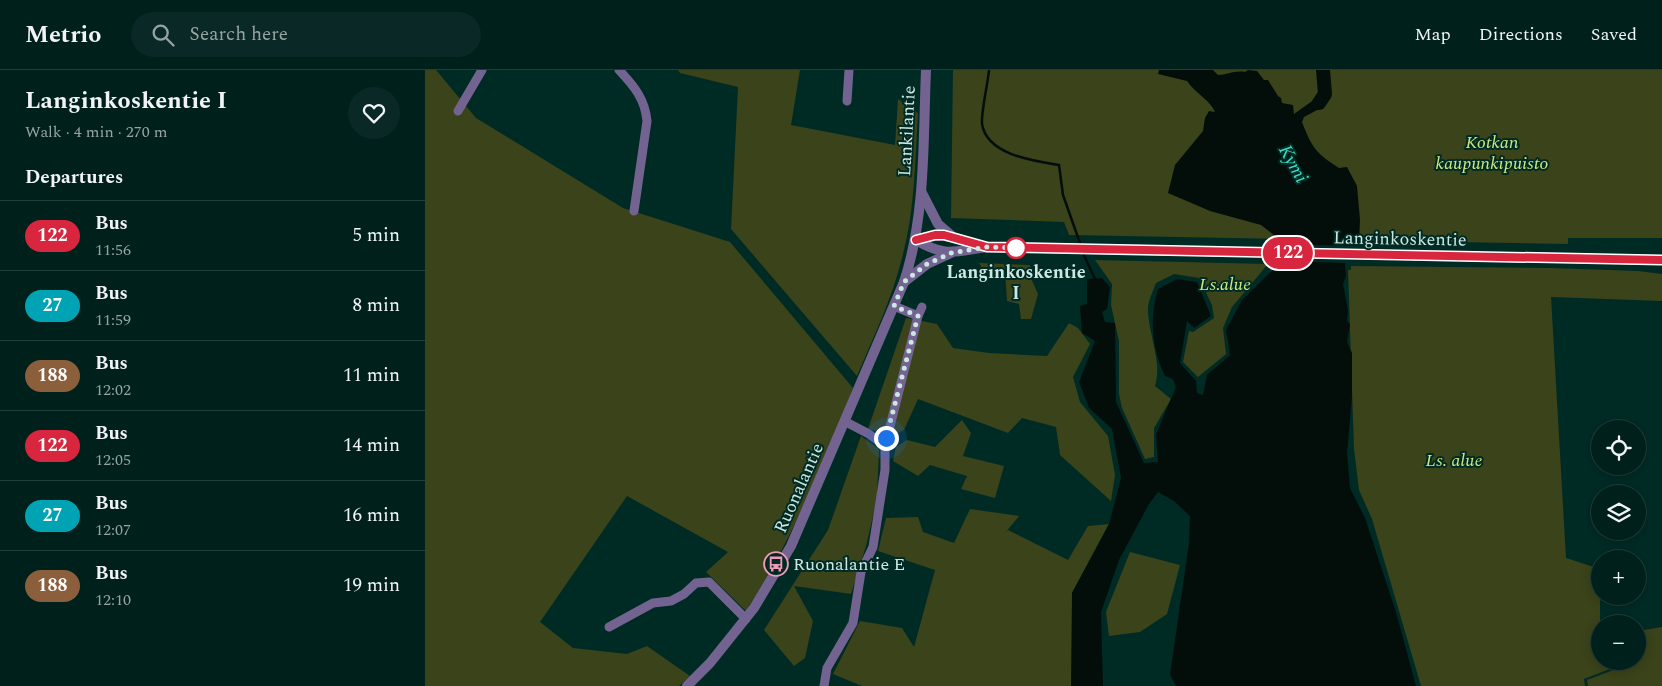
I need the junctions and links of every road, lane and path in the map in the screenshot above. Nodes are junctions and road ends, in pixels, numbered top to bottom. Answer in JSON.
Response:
{"nodes":[{"id":1,"x":482,"y":70,"type":"edge"},
{"id":2,"x":619,"y":70,"type":"edge"},
{"id":3,"x":849,"y":70,"type":"edge"},
{"id":4,"x":926,"y":70,"type":"edge"},
{"id":5,"x":847,"y":101,"type":"dead end"},
{"id":6,"x":458,"y":111,"type":"dead end"},
{"id":7,"x":921,"y":192,"type":"junction"},
{"id":8,"x":634,"y":211,"type":"dead end"},
{"id":9,"x":958,"y":239,"type":"junction"},
{"id":10,"x":916,"y":240,"type":"junction"},
{"id":11,"x":987,"y":247,"type":"junction"},
{"id":12,"x":951,"y":253,"type":"junction"},
{"id":13,"x":1662,"y":260,"type":"edge"},
{"id":14,"x":904,"y":282,"type":"junction"},
{"id":15,"x":894,"y":306,"type":"junction"},
{"id":16,"x":922,"y":307,"type":"dead end"},
{"id":17,"x":918,"y":316,"type":"junction"},
{"id":18,"x":846,"y":422,"type":"junction"},
{"id":19,"x":885,"y":446,"type":"junction"},
{"id":20,"x":746,"y":619,"type":"junction"},
{"id":21,"x":609,"y":627,"type":"dead end"},
{"id":22,"x":687,"y":686,"type":"edge"},
{"id":23,"x":824,"y":686,"type":"edge"}],
"edges":[{"from":1,"to":6,"type":"street"},
{"from":2,"to":8,"type":"street"},
{"from":3,"to":5,"type":"street"},
{"from":4,"to":7,"type":"street","name":"Lankilantie"},
{"from":7,"to":9,"type":"street","name":"Lankilantie"},
{"from":7,"to":10,"type":"street","name":"Lankilantie"},
{"from":9,"to":10,"type":"street","name":"Langinkoskentie"},
{"from":9,"to":11,"type":"street","name":"Langinkoskentie"},
{"from":10,"to":12,"type":"street","name":"Langinkoskentie"},
{"from":10,"to":14,"type":"street","name":"Ruonalantie"},
{"from":11,"to":12,"type":"street","name":"Langinkoskentie"},
{"from":11,"to":13,"type":"street","name":"Langinkoskentie"},
{"from":12,"to":14,"type":"street","name":"Ruonalantie"},
{"from":14,"to":15,"type":"street","name":"Ruonalantie"},
{"from":15,"to":17,"type":"street"},
{"from":15,"to":18,"type":"street","name":"Ruonalantie"},
{"from":16,"to":17,"type":"street"},
{"from":17,"to":19,"type":"street"},
{"from":18,"to":19,"type":"street"},
{"from":18,"to":20,"type":"street","name":"Ruonalantie"},
{"from":19,"to":23,"type":"street"},
{"from":20,"to":21,"type":"street"},
{"from":20,"to":22,"type":"street","name":"Ruonalantie"}]}
